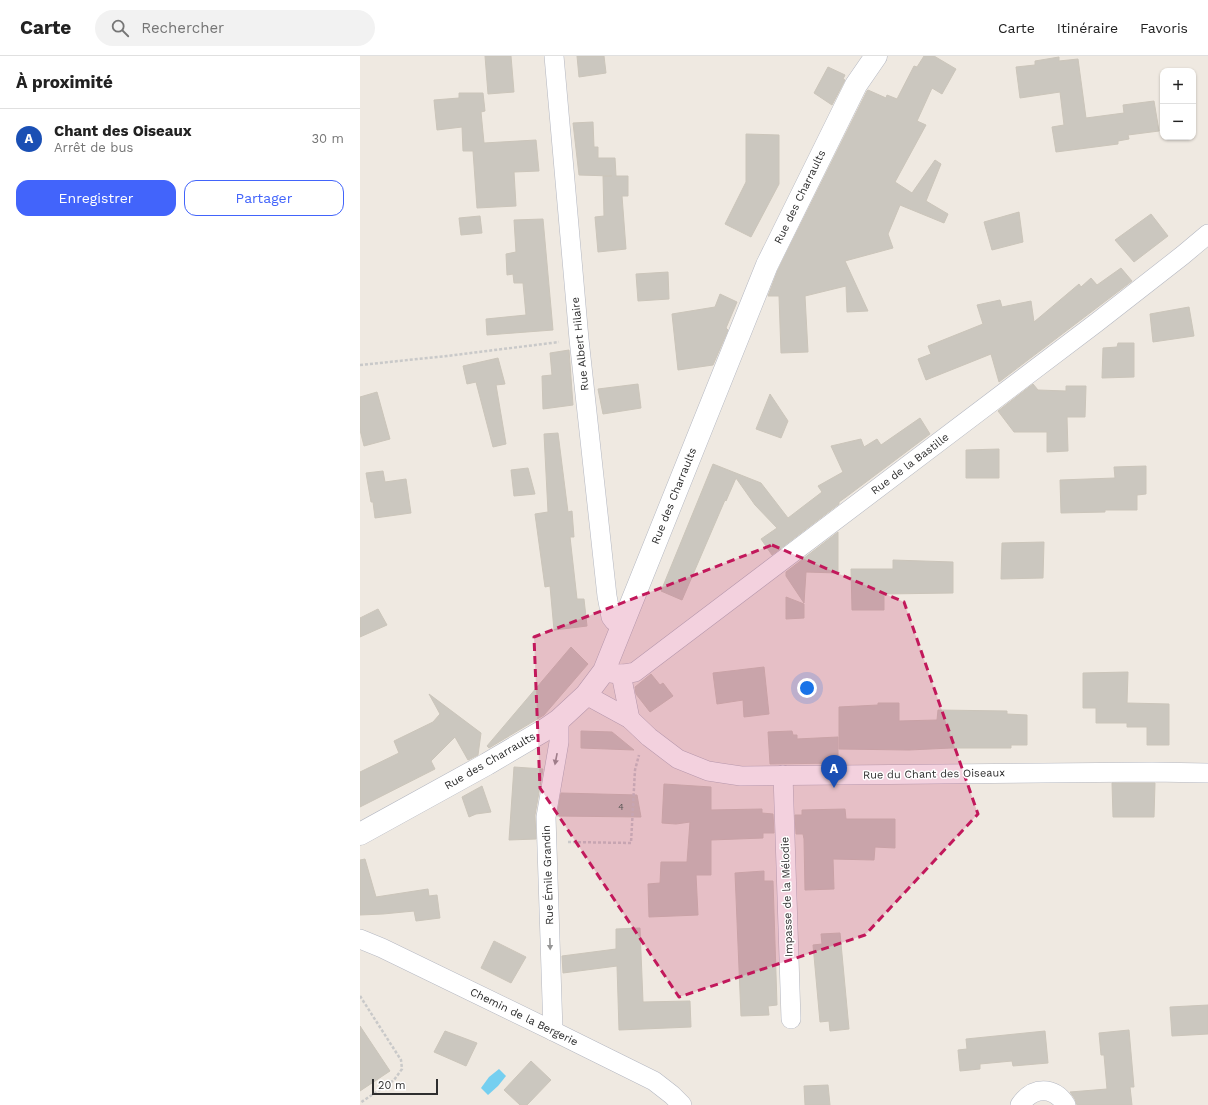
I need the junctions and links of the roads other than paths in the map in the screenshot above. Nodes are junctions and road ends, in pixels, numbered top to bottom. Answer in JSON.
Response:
{"nodes":[{"id":1,"x":554,"y":56,"type":"edge"},
{"id":2,"x":876,"y":56,"type":"edge"},
{"id":3,"x":1208,"y":234,"type":"edge"},
{"id":4,"x":622,"y":625,"type":"junction"},
{"id":5,"x":612,"y":672,"type":"junction"},
{"id":6,"x":586,"y":695,"type":"junction"},
{"id":7,"x":630,"y":719,"type":"junction"},
{"id":8,"x":559,"y":720,"type":"junction"},
{"id":9,"x":1208,"y":772,"type":"edge"},
{"id":10,"x":783,"y":776,"type":"junction"},
{"id":11,"x":360,"y":834,"type":"edge"},
{"id":12,"x":360,"y":939,"type":"edge"},
{"id":13,"x":791,"y":1019,"type":"dead end"},
{"id":14,"x":553,"y":1031,"type":"junction"},
{"id":15,"x":682,"y":1105,"type":"edge"},
{"id":16,"x":1020,"y":1105,"type":"edge"},
{"id":17,"x":1066,"y":1105,"type":"edge"}],
"edges":[{"from":1,"to":4,"type":"street","name":"Rue Albert Hilaire"},
{"from":2,"to":4,"type":"street","name":"Rue des Charraults"},
{"from":3,"to":5,"type":"street","name":"Rue de la Bastille"},
{"from":4,"to":5,"type":"street","name":"Rue des Charraults"},
{"from":5,"to":6,"type":"street","name":"Rue des Charraults"},
{"from":5,"to":7,"type":"street"},
{"from":6,"to":7,"type":"street","name":"Rue du Chant des Oiseaux"},
{"from":6,"to":8,"type":"street","name":"Rue des Charraults"},
{"from":7,"to":10,"type":"street","name":"Rue du Chant des Oiseaux"},
{"from":8,"to":11,"type":"street","name":"Rue des Charraults"},
{"from":8,"to":14,"type":"street","name":"Rue Émile Grandin","one_way":true},
{"from":9,"to":10,"type":"street","name":"Rue du Chant des Oiseaux"},
{"from":10,"to":13,"type":"street","name":"Impasse de la Mélodie"},
{"from":12,"to":14,"type":"street","name":"Chemin de la Bergerie"},
{"from":14,"to":15,"type":"street","name":"Chemin de la Bergerie"},
{"from":16,"to":17,"type":"street"}]}
